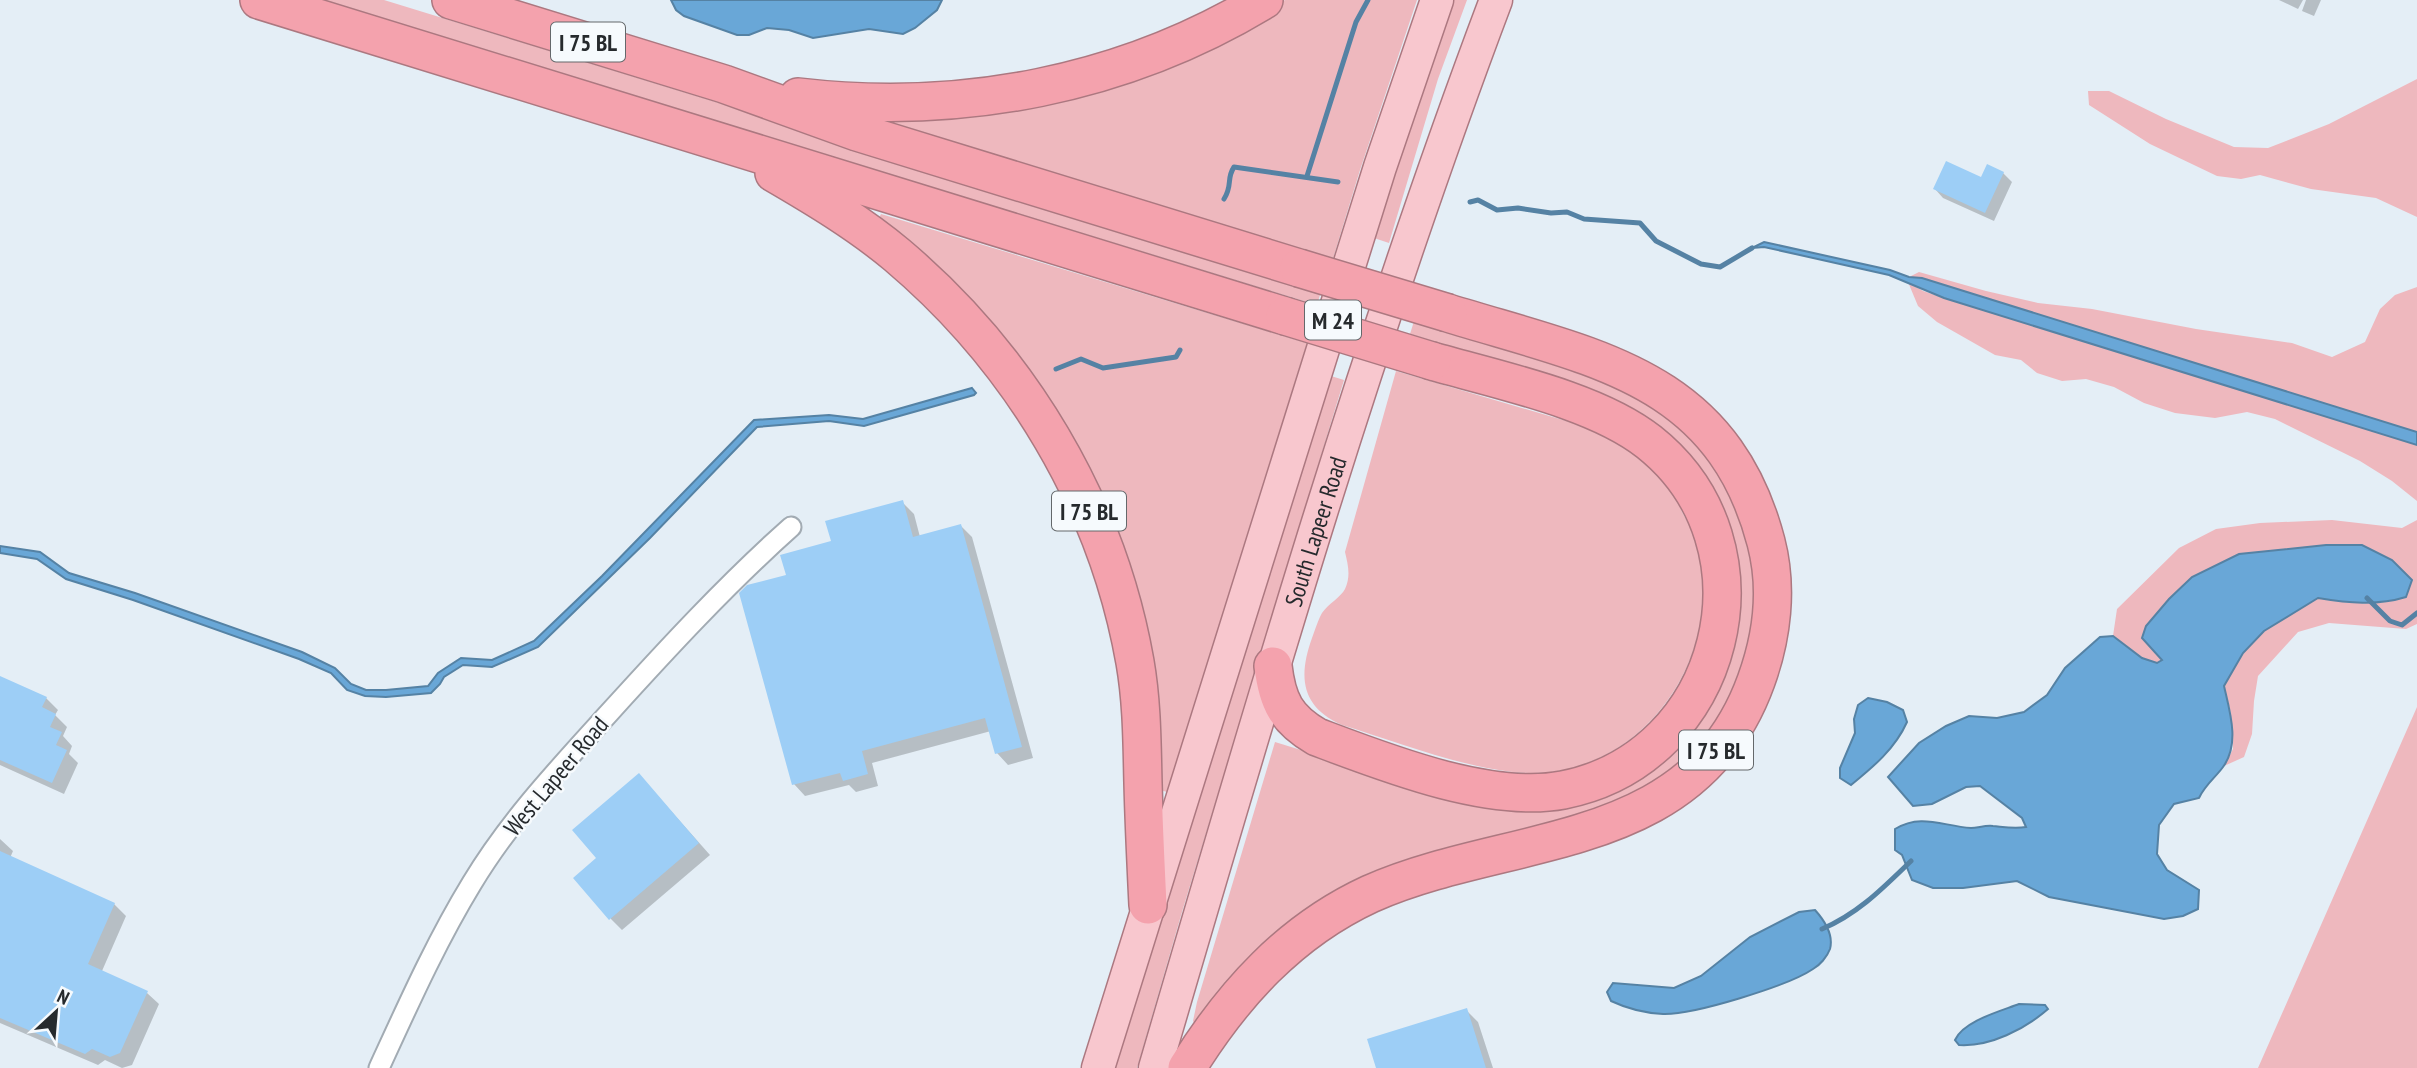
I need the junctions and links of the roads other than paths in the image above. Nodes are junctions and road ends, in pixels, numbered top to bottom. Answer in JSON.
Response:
{"nodes":[{"id":1,"x":259,"y":0,"type":"edge"},
{"id":2,"x":451,"y":0,"type":"edge"},
{"id":3,"x":1264,"y":0,"type":"edge"},
{"id":4,"x":1437,"y":0,"type":"edge"},
{"id":5,"x":1496,"y":0,"type":"edge"},
{"id":6,"x":724,"y":84,"type":"junction"},
{"id":7,"x":719,"y":142,"type":"junction"},
{"id":8,"x":792,"y":527,"type":"dead end"},
{"id":9,"x":1273,"y":666,"type":"junction"},
{"id":10,"x":1148,"y":905,"type":"junction"},
{"id":11,"x":379,"y":1068,"type":"edge"},
{"id":12,"x":1098,"y":1068,"type":"edge"},
{"id":13,"x":1155,"y":1068,"type":"edge"},
{"id":14,"x":1187,"y":1068,"type":"edge"}],
"edges":[{"from":1,"to":7,"type":"highway","number":"I 75 BL"},
{"from":2,"to":6,"type":"highway","number":"I 75 BL"},
{"from":3,"to":6,"type":"highway"},
{"from":4,"to":10,"type":"main road","name":"South Lapeer Road","number":"M 24"},
{"from":5,"to":9,"type":"main road","name":"South Lapeer Road","number":"M 24"},
{"from":6,"to":14,"type":"highway","number":"I 75 BL","bridge":true},
{"from":7,"to":9,"type":"highway","bridge":true},
{"from":7,"to":10,"type":"highway","number":"I 75 BL"},
{"from":8,"to":11,"type":"street","name":"West Lapeer Road"},
{"from":9,"to":13,"type":"main road","name":"South Lapeer Road","number":"M 24"},
{"from":10,"to":12,"type":"main road","name":"South Lapeer Road","number":"I 75 BL"}]}
